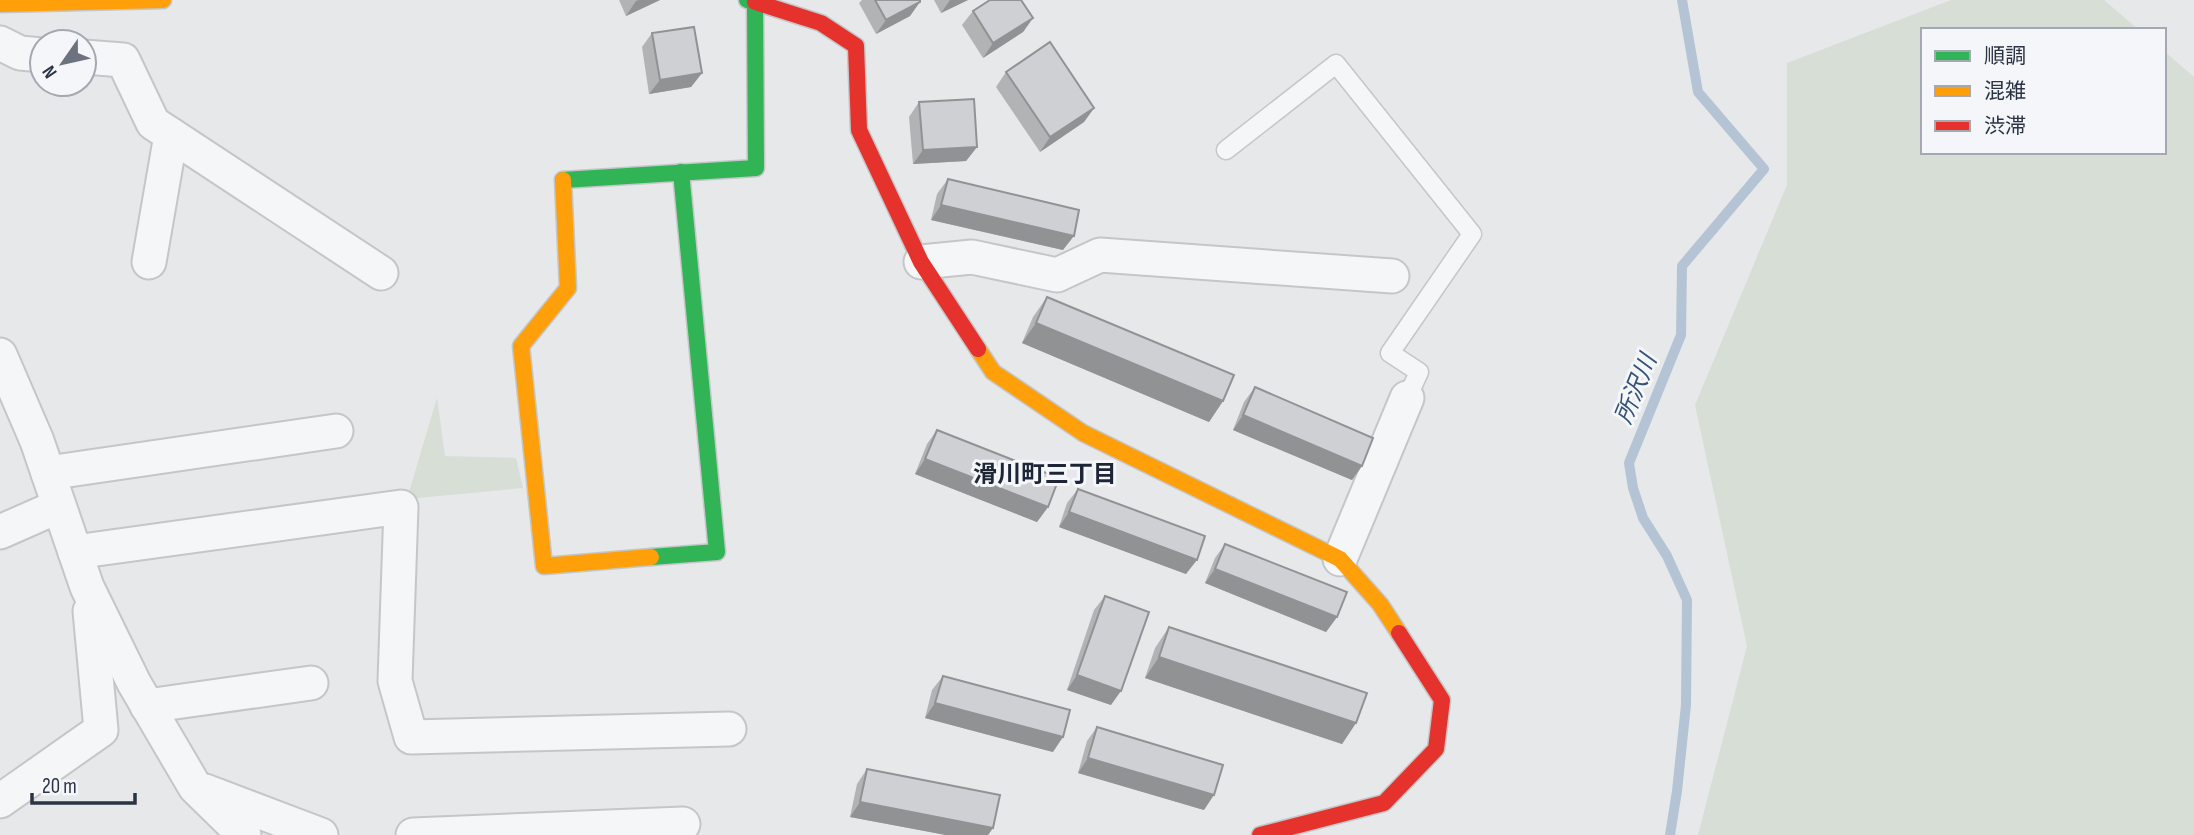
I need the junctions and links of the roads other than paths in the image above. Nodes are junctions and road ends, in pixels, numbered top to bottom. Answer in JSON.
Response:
{"nodes":[{"id":1,"x":163,"y":0,"type":"edge"},
{"id":2,"x":751,"y":1,"type":"edge"},
{"id":3,"x":0,"y":4,"type":"edge"},
{"id":4,"x":0,"y":43,"type":"edge"},
{"id":5,"x":28,"y":54,"type":"edge"},
{"id":6,"x":98,"y":58,"type":"edge"},
{"id":7,"x":171,"y":135,"type":"junction"},
{"id":8,"x":1226,"y":150,"type":"dead end"},
{"id":9,"x":681,"y":172,"type":"junction"},
{"id":10,"x":149,"y":262,"type":"dead end"},
{"id":11,"x":921,"y":262,"type":"junction"},
{"id":12,"x":382,"y":273,"type":"dead end"},
{"id":13,"x":1392,"y":276,"type":"dead end"},
{"id":14,"x":0,"y":355,"type":"edge"},
{"id":15,"x":1407,"y":398,"type":"joint"},
{"id":16,"x":336,"y":431,"type":"dead end"},
{"id":17,"x":48,"y":473,"type":"junction"},
{"id":18,"x":59,"y":506,"type":"junction"},
{"id":19,"x":0,"y":532,"type":"edge"},
{"id":20,"x":75,"y":552,"type":"junction"},
{"id":21,"x":1340,"y":559,"type":"junction"},
{"id":22,"x":87,"y":587,"type":"junction"},
{"id":23,"x":311,"y":682,"type":"dead end"},
{"id":24,"x":147,"y":706,"type":"junction"},
{"id":25,"x":729,"y":729,"type":"dead end"},
{"id":26,"x":195,"y":787,"type":"junction"},
{"id":27,"x":0,"y":801,"type":"edge"},
{"id":28,"x":683,"y":824,"type":"dead end"},
{"id":29,"x":244,"y":835,"type":"edge"},
{"id":30,"x":321,"y":835,"type":"edge"},
{"id":31,"x":413,"y":835,"type":"edge"},
{"id":32,"x":1260,"y":835,"type":"edge"}],
"edges":[{"from":1,"to":3,"type":"street"},
{"from":2,"to":9,"type":"street"},
{"from":2,"to":11,"type":"street"},
{"from":4,"to":5,"type":"street"},
{"from":6,"to":7,"type":"street"},
{"from":7,"to":10,"type":"street"},
{"from":7,"to":12,"type":"street"},
{"from":8,"to":15,"type":"lane"},
{"from":9,"to":9,"type":"street"},
{"from":11,"to":13,"type":"street"},
{"from":11,"to":21,"type":"street"},
{"from":14,"to":17,"type":"street"},
{"from":15,"to":21,"type":"street"},
{"from":16,"to":17,"type":"street"},
{"from":17,"to":18,"type":"street"},
{"from":18,"to":19,"type":"street"},
{"from":18,"to":20,"type":"street"},
{"from":20,"to":22,"type":"street"},
{"from":20,"to":25,"type":"street"},
{"from":21,"to":32,"type":"street"},
{"from":22,"to":24,"type":"street"},
{"from":22,"to":27,"type":"street"},
{"from":23,"to":24,"type":"street"},
{"from":24,"to":26,"type":"street"},
{"from":26,"to":29,"type":"street"},
{"from":26,"to":30,"type":"street"},
{"from":28,"to":31,"type":"street"}]}
